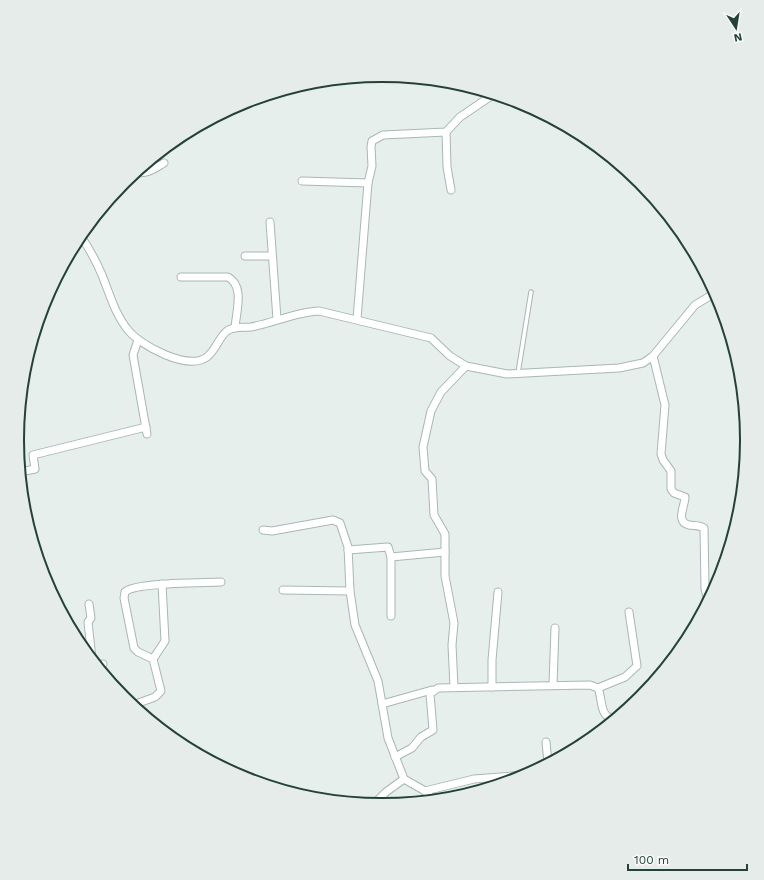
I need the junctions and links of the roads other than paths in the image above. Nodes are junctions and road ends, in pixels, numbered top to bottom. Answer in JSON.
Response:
{"nodes":[{"id":1,"x":488,"y":98,"type":"edge"},
{"id":2,"x":446,"y":132,"type":"junction"},
{"id":3,"x":164,"y":163,"type":"dead end"},
{"id":4,"x":144,"y":173,"type":"edge"},
{"id":5,"x":302,"y":181,"type":"dead end"},
{"id":6,"x":368,"y":183,"type":"junction"},
{"id":7,"x":451,"y":190,"type":"dead end"},
{"id":8,"x":270,"y":222,"type":"dead end"},
{"id":9,"x":84,"y":241,"type":"edge"},
{"id":10,"x":246,"y":256,"type":"dead end"},
{"id":11,"x":272,"y":256,"type":"junction"},
{"id":12,"x":181,"y":277,"type":"dead end"},
{"id":13,"x":531,"y":292,"type":"dead end"},
{"id":14,"x":710,"y":296,"type":"edge"},
{"id":15,"x":277,"y":319,"type":"junction"},
{"id":16,"x":357,"y":319,"type":"junction"},
{"id":17,"x":235,"y":328,"type":"junction"},
{"id":18,"x":138,"y":340,"type":"junction"},
{"id":19,"x":653,"y":356,"type":"junction"},
{"id":20,"x":466,"y":366,"type":"junction"},
{"id":21,"x":518,"y":373,"type":"junction"},
{"id":22,"x":26,"y":471,"type":"edge"},
{"id":23,"x":263,"y":530,"type":"dead end"},
{"id":24,"x":348,"y":550,"type":"junction"},
{"id":25,"x":445,"y":552,"type":"junction"},
{"id":26,"x":391,"y":557,"type":"junction"},
{"id":27,"x":221,"y":582,"type":"dead end"},
{"id":28,"x":162,"y":584,"type":"junction"},
{"id":29,"x":283,"y":590,"type":"dead end"},
{"id":30,"x":350,"y":591,"type":"junction"},
{"id":31,"x":498,"y":592,"type":"dead end"},
{"id":32,"x":706,"y":592,"type":"edge"},
{"id":33,"x":89,"y":604,"type":"dead end"},
{"id":34,"x":629,"y":612,"type":"dead end"},
{"id":35,"x":391,"y":616,"type":"dead end"},
{"id":36,"x":554,"y":628,"type":"dead end"},
{"id":37,"x":91,"y":648,"type":"edge"},
{"id":38,"x":153,"y":659,"type":"junction"},
{"id":39,"x":553,"y":685,"type":"junction"},
{"id":40,"x":492,"y":686,"type":"junction"},
{"id":41,"x":454,"y":687,"type":"junction"},
{"id":42,"x":598,"y":688,"type":"junction"},
{"id":43,"x":432,"y":690,"type":"junction"},
{"id":44,"x":139,"y":702,"type":"edge"},
{"id":45,"x":382,"y":704,"type":"junction"},
{"id":46,"x":607,"y":718,"type":"edge"},
{"id":47,"x":546,"y":742,"type":"dead end"},
{"id":48,"x":395,"y":757,"type":"junction"},
{"id":49,"x":547,"y":757,"type":"edge"},
{"id":50,"x":502,"y":777,"type":"edge"},
{"id":51,"x":404,"y":779,"type":"junction"},
{"id":52,"x":425,"y":791,"type":"junction"},
{"id":53,"x":429,"y":795,"type":"edge"},
{"id":54,"x":381,"y":798,"type":"edge"}],
"edges":[{"from":1,"to":2,"type":"street"},
{"from":2,"to":6,"type":"street"},
{"from":2,"to":7,"type":"street"},
{"from":3,"to":4,"type":"street"},
{"from":5,"to":6,"type":"street"},
{"from":6,"to":16,"type":"street"},
{"from":8,"to":11,"type":"street"},
{"from":9,"to":18,"type":"street"},
{"from":10,"to":11,"type":"street"},
{"from":11,"to":15,"type":"street"},
{"from":12,"to":17,"type":"street"},
{"from":13,"to":21,"type":"lane"},
{"from":14,"to":19,"type":"street"},
{"from":15,"to":16,"type":"street"},
{"from":15,"to":17,"type":"street"},
{"from":16,"to":20,"type":"street"},
{"from":17,"to":18,"type":"street"},
{"from":18,"to":22,"type":"street"},
{"from":19,"to":21,"type":"street"},
{"from":19,"to":32,"type":"street"},
{"from":20,"to":21,"type":"street"},
{"from":20,"to":25,"type":"street"},
{"from":23,"to":24,"type":"street"},
{"from":24,"to":26,"type":"street"},
{"from":24,"to":30,"type":"street"},
{"from":25,"to":26,"type":"street"},
{"from":25,"to":41,"type":"street"},
{"from":26,"to":35,"type":"street"},
{"from":27,"to":28,"type":"street"},
{"from":28,"to":38,"type":"street"},
{"from":28,"to":38,"type":"street"},
{"from":29,"to":30,"type":"street"},
{"from":30,"to":45,"type":"street"},
{"from":31,"to":40,"type":"street"},
{"from":33,"to":37,"type":"street"},
{"from":34,"to":42,"type":"street"},
{"from":36,"to":39,"type":"street"},
{"from":38,"to":44,"type":"street"},
{"from":39,"to":40,"type":"street"},
{"from":39,"to":42,"type":"street"},
{"from":40,"to":41,"type":"street"},
{"from":41,"to":43,"type":"street"},
{"from":42,"to":46,"type":"street"},
{"from":43,"to":45,"type":"street"},
{"from":43,"to":48,"type":"street"},
{"from":45,"to":48,"type":"street"},
{"from":47,"to":49,"type":"street"},
{"from":48,"to":51,"type":"street"},
{"from":50,"to":52,"type":"street"},
{"from":51,"to":52,"type":"street"},
{"from":51,"to":54,"type":"street"},
{"from":52,"to":53,"type":"street"}]}
